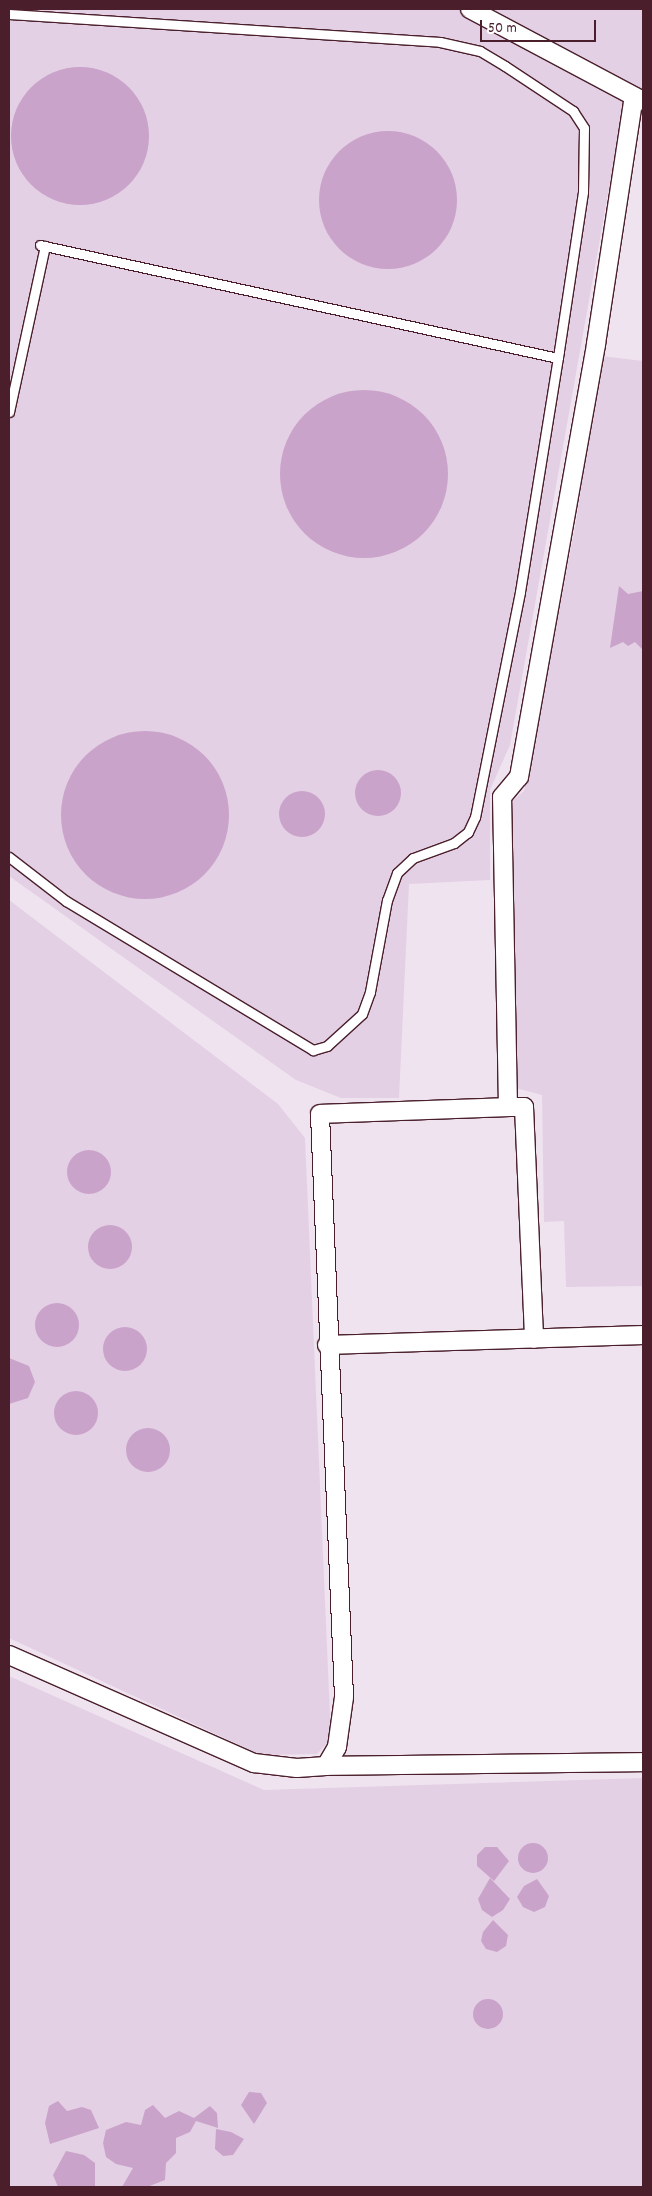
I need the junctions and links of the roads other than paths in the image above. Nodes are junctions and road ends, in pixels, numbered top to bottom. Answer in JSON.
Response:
{"nodes":[{"id":1,"x":470,"y":9,"type":"edge"},
{"id":2,"x":9,"y":14,"type":"edge"},
{"id":3,"x":639,"y":99,"type":"edge"},
{"id":4,"x":558,"y":358,"type":"junction"},
{"id":5,"x":9,"y":412,"type":"edge"},
{"id":6,"x":9,"y":857,"type":"edge"},
{"id":7,"x":508,"y":1108,"type":"junction"},
{"id":8,"x":643,"y":1335,"type":"edge"},
{"id":9,"x":534,"y":1339,"type":"junction"},
{"id":10,"x":327,"y":1345,"type":"junction"},
{"id":11,"x":9,"y":1655,"type":"edge"},
{"id":12,"x":643,"y":1762,"type":"edge"},
{"id":13,"x":326,"y":1766,"type":"junction"}],
"edges":[{"from":1,"to":3,"type":"street"},
{"from":2,"to":4,"type":"lane"},
{"from":3,"to":7,"type":"street"},
{"from":4,"to":5,"type":"lane"},
{"from":4,"to":6,"type":"lane"},
{"from":7,"to":9,"type":"street"},
{"from":7,"to":10,"type":"street"},
{"from":8,"to":9,"type":"street"},
{"from":9,"to":10,"type":"street"},
{"from":10,"to":13,"type":"street"},
{"from":11,"to":13,"type":"street"},
{"from":12,"to":13,"type":"street"}]}
